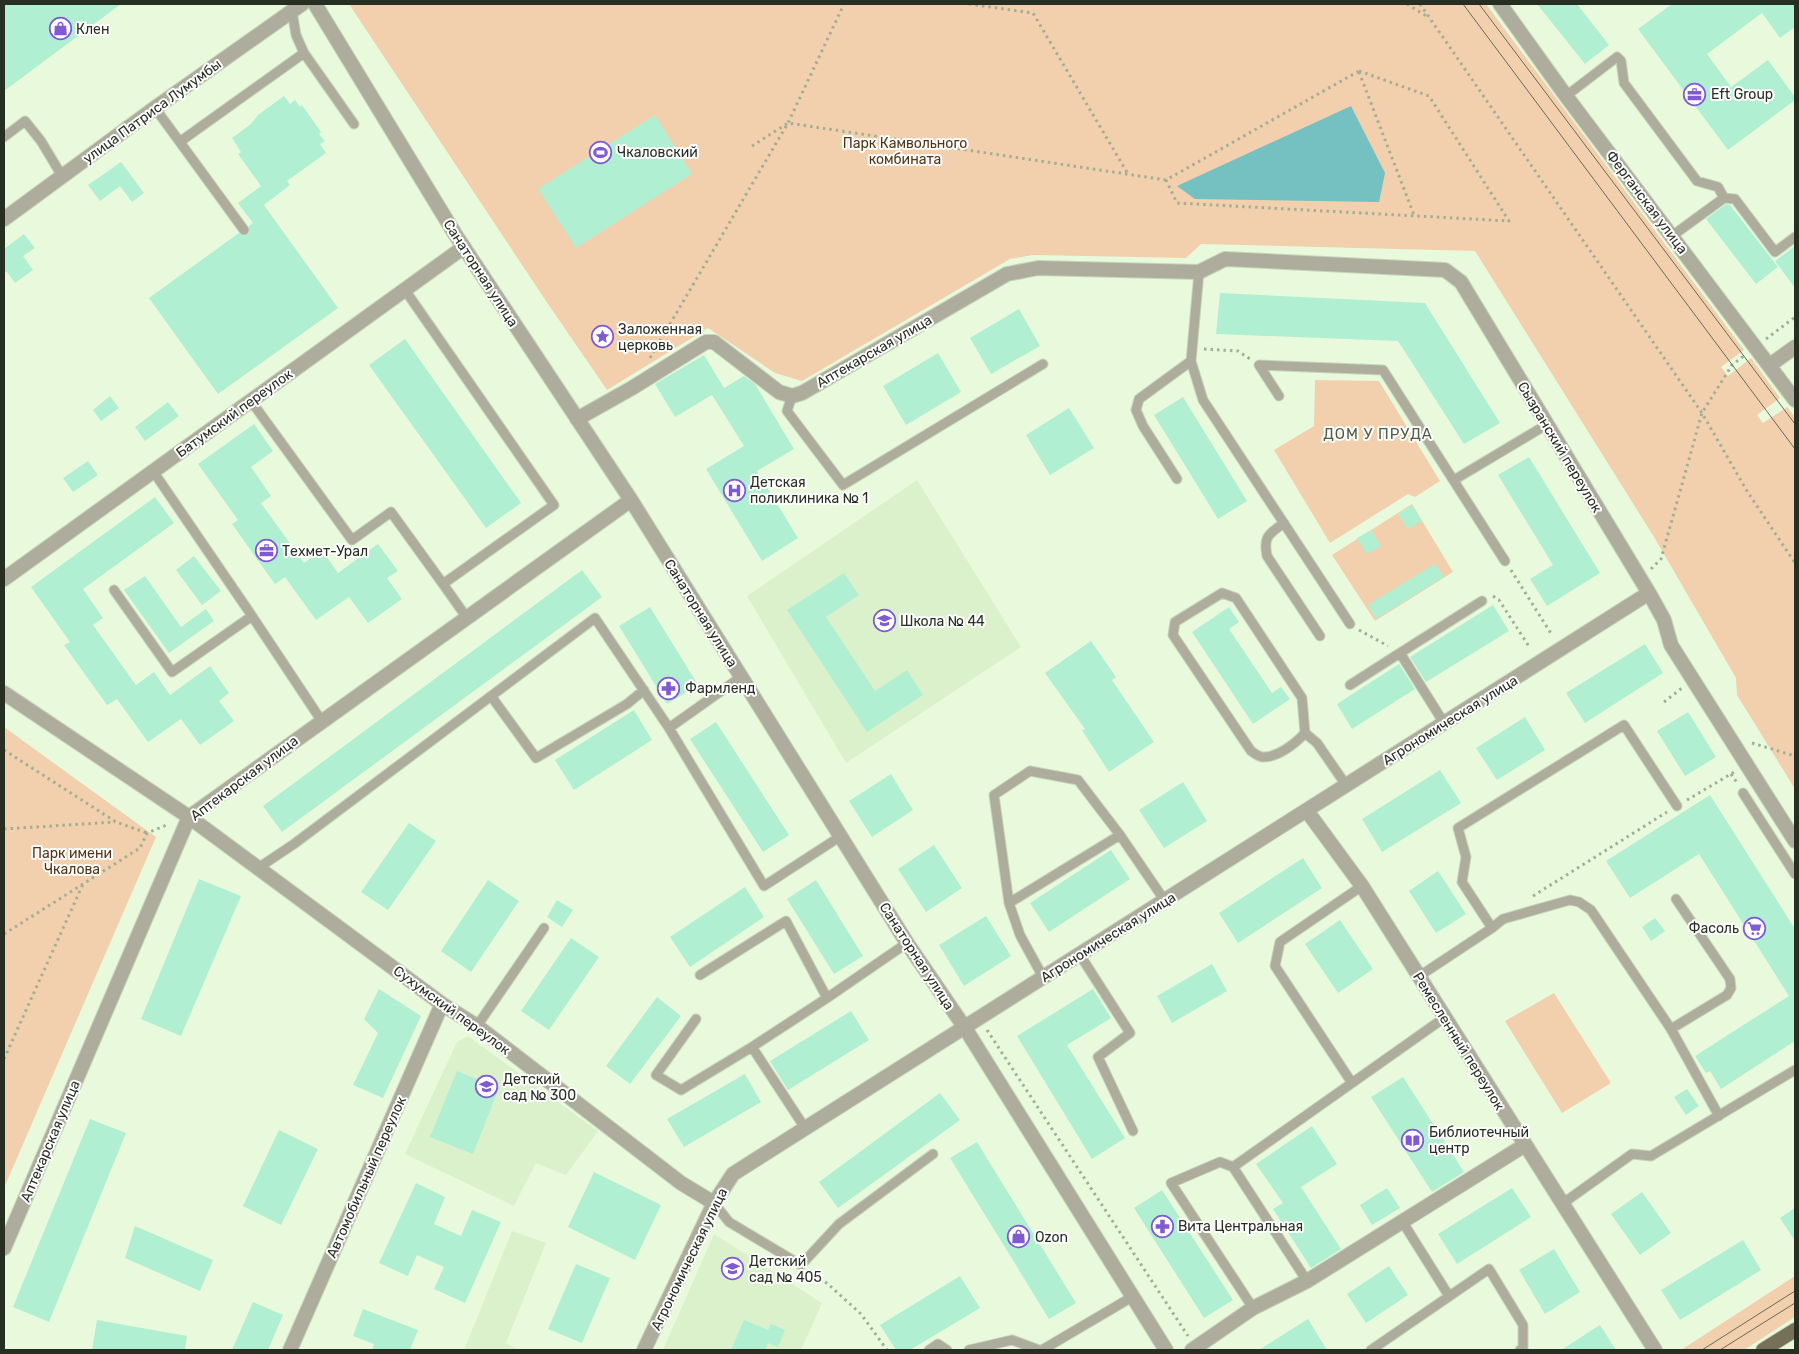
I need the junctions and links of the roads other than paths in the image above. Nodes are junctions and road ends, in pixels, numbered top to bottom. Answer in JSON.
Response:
{"nodes":[{"id":1,"x":315,"y":4,"type":"edge"},
{"id":2,"x":1500,"y":4,"type":"edge"},
{"id":3,"x":297,"y":7,"type":"edge"},
{"id":4,"x":304,"y":53,"type":"junction"},
{"id":5,"x":1566,"y":96,"type":"junction"},
{"id":6,"x":155,"y":108,"type":"junction"},
{"id":7,"x":354,"y":124,"type":"dead end"},
{"id":8,"x":4,"y":137,"type":"edge"},
{"id":9,"x":181,"y":141,"type":"junction"},
{"id":10,"x":62,"y":176,"type":"junction"},
{"id":11,"x":1724,"y":198,"type":"junction"},
{"id":12,"x":4,"y":219,"type":"edge"},
{"id":13,"x":244,"y":230,"type":"dead end"},
{"id":14,"x":1672,"y":236,"type":"junction"},
{"id":15,"x":1795,"y":237,"type":"edge"},
{"id":16,"x":464,"y":247,"type":"junction"},
{"id":17,"x":1199,"y":272,"type":"junction"},
{"id":18,"x":405,"y":290,"type":"junction"},
{"id":19,"x":1795,"y":347,"type":"edge"},
{"id":20,"x":1191,"y":362,"type":"junction"},
{"id":21,"x":1043,"y":364,"type":"dead end"},
{"id":22,"x":1770,"y":365,"type":"junction"},
{"id":23,"x":792,"y":396,"type":"junction"},
{"id":24,"x":1279,"y":396,"type":"dead end"},
{"id":25,"x":1795,"y":400,"type":"edge"},
{"id":26,"x":251,"y":401,"type":"junction"},
{"id":27,"x":577,"y":420,"type":"junction"},
{"id":28,"x":1546,"y":425,"type":"junction"},
{"id":29,"x":153,"y":471,"type":"junction"},
{"id":30,"x":1177,"y":479,"type":"dead end"},
{"id":31,"x":1454,"y":480,"type":"junction"},
{"id":32,"x":631,"y":500,"type":"junction"},
{"id":33,"x":1284,"y":524,"type":"junction"},
{"id":34,"x":1505,"y":561,"type":"road end"},
{"id":35,"x":4,"y":579,"type":"edge"},
{"id":36,"x":443,"y":584,"type":"junction"},
{"id":37,"x":114,"y":590,"type":"dead end"},
{"id":38,"x":1649,"y":593,"type":"junction"},
{"id":39,"x":1482,"y":601,"type":"road end"},
{"id":40,"x":252,"y":616,"type":"junction"},
{"id":41,"x":467,"y":618,"type":"junction"},
{"id":42,"x":1350,"y":624,"type":"road end"},
{"id":43,"x":1320,"y":636,"type":"dead end"},
{"id":44,"x":1400,"y":653,"type":"junction"},
{"id":45,"x":741,"y":678,"type":"junction"},
{"id":46,"x":1350,"y":685,"type":"dead end"},
{"id":47,"x":644,"y":690,"type":"junction"},
{"id":48,"x":4,"y":693,"type":"edge"},
{"id":49,"x":491,"y":696,"type":"junction"},
{"id":50,"x":322,"y":720,"type":"junction"},
{"id":51,"x":1444,"y":723,"type":"junction"},
{"id":52,"x":669,"y":728,"type":"junction"},
{"id":53,"x":1304,"y":733,"type":"junction"},
{"id":54,"x":1346,"y":785,"type":"junction"},
{"id":55,"x":1743,"y":793,"type":"dead end"},
{"id":56,"x":1677,"y":806,"type":"road end"},
{"id":57,"x":1306,"y":811,"type":"junction"},
{"id":58,"x":189,"y":817,"type":"junction"},
{"id":59,"x":1120,"y":835,"type":"junction"},
{"id":60,"x":841,"y":836,"type":"junction"},
{"id":61,"x":1795,"y":841,"type":"edge"},
{"id":62,"x":258,"y":868,"type":"junction"},
{"id":63,"x":1795,"y":874,"type":"edge"},
{"id":64,"x":1362,"y":886,"type":"junction"},
{"id":65,"x":1676,"y":899,"type":"dead end"},
{"id":66,"x":1165,"y":901,"type":"junction"},
{"id":67,"x":1009,"y":903,"type":"junction"},
{"id":68,"x":544,"y":928,"type":"dead end"},
{"id":69,"x":1492,"y":928,"type":"junction"},
{"id":70,"x":907,"y":943,"type":"junction"},
{"id":71,"x":1080,"y":955,"type":"junction"},
{"id":72,"x":700,"y":976,"type":"dead end"},
{"id":73,"x":1043,"y":977,"type":"junction"},
{"id":74,"x":1418,"y":977,"type":"junction"},
{"id":75,"x":827,"y":998,"type":"junction"},
{"id":76,"x":442,"y":1004,"type":"junction"},
{"id":77,"x":1444,"y":1018,"type":"junction"},
{"id":78,"x":696,"y":1019,"type":"dead end"},
{"id":79,"x":476,"y":1026,"type":"junction"},
{"id":80,"x":965,"y":1028,"type":"junction"},
{"id":81,"x":1671,"y":1029,"type":"junction"},
{"id":82,"x":752,"y":1047,"type":"junction"},
{"id":83,"x":1795,"y":1070,"type":"edge"},
{"id":84,"x":1352,"y":1083,"type":"junction"},
{"id":85,"x":1719,"y":1116,"type":"junction"},
{"id":86,"x":805,"y":1128,"type":"junction"},
{"id":87,"x":1134,"y":1131,"type":"dead end"},
{"id":88,"x":1525,"y":1145,"type":"junction"},
{"id":89,"x":933,"y":1154,"type":"dead end"},
{"id":90,"x":1233,"y":1167,"type":"junction"},
{"id":91,"x":714,"y":1203,"type":"junction"},
{"id":92,"x":1562,"y":1204,"type":"junction"},
{"id":93,"x":1402,"y":1221,"type":"junction"},
{"id":94,"x":4,"y":1248,"type":"edge"},
{"id":95,"x":1307,"y":1280,"type":"junction"},
{"id":96,"x":1448,"y":1296,"type":"junction"},
{"id":97,"x":1132,"y":1297,"type":"junction"},
{"id":98,"x":1253,"y":1308,"type":"junction"},
{"id":99,"x":1795,"y":1330,"type":"edge"},
{"id":100,"x":1194,"y":1349,"type":"edge"},
{"id":101,"x":290,"y":1350,"type":"edge"},
{"id":102,"x":644,"y":1350,"type":"edge"},
{"id":103,"x":929,"y":1350,"type":"edge"},
{"id":104,"x":947,"y":1350,"type":"edge"},
{"id":105,"x":969,"y":1350,"type":"edge"},
{"id":106,"x":1041,"y":1350,"type":"edge"},
{"id":107,"x":1166,"y":1350,"type":"edge"},
{"id":108,"x":1372,"y":1350,"type":"edge"},
{"id":109,"x":1520,"y":1350,"type":"edge"},
{"id":110,"x":1654,"y":1350,"type":"edge"},
{"id":111,"x":1763,"y":1350,"type":"edge"}],
"edges":[{"from":1,"to":16,"type":"street","name":"Санаторная улица"},
{"from":2,"to":5,"type":"street","name":"Ферганская улица"},
{"from":3,"to":4,"type":"lane"},
{"from":3,"to":6,"type":"street","name":"улица Патриса Лумумбы"},
{"from":4,"to":7,"type":"lane"},
{"from":4,"to":9,"type":"lane"},
{"from":5,"to":11,"type":"lane"},
{"from":5,"to":14,"type":"street","name":"Ферганская улица"},
{"from":6,"to":9,"type":"lane"},
{"from":6,"to":10,"type":"street","name":"улица Патриса Лумумбы"},
{"from":8,"to":10,"type":"lane"},
{"from":9,"to":13,"type":"lane"},
{"from":10,"to":12,"type":"street","name":"улица Патриса Лумумбы"},
{"from":11,"to":14,"type":"lane"},
{"from":11,"to":15,"type":"lane"},
{"from":14,"to":22,"type":"street","name":"Ферганская улица"},
{"from":16,"to":18,"type":"street","name":"Батумский переулок"},
{"from":16,"to":27,"type":"street","name":"Санаторная улица"},
{"from":17,"to":20,"type":"lane"},
{"from":17,"to":23,"type":"street","name":"Аптекарская улица"},
{"from":17,"to":28,"type":"street","name":"Сызранский переулок"},
{"from":18,"to":26,"type":"street","name":"Батумский переулок"},
{"from":18,"to":36,"type":"lane"},
{"from":19,"to":22,"type":"street"},
{"from":20,"to":30,"type":"lane"},
{"from":20,"to":33,"type":"lane"},
{"from":21,"to":23,"type":"lane"},
{"from":22,"to":25,"type":"street","name":"Ферганская улица"},
{"from":23,"to":27,"type":"street"},
{"from":24,"to":31,"type":"lane"},
{"from":26,"to":29,"type":"street","name":"Батумский переулок"},
{"from":26,"to":36,"type":"lane"},
{"from":27,"to":32,"type":"street","name":"Санаторная улица"},
{"from":28,"to":31,"type":"lane"},
{"from":28,"to":38,"type":"street","name":"Сызранский переулок"},
{"from":29,"to":35,"type":"street","name":"Батумский переулок"},
{"from":29,"to":40,"type":"lane"},
{"from":31,"to":34,"type":"lane"},
{"from":32,"to":41,"type":"street","name":"Аптекарская улица"},
{"from":32,"to":45,"type":"street","name":"Санаторная улица"},
{"from":33,"to":42,"type":"lane"},
{"from":33,"to":43,"type":"lane"},
{"from":36,"to":41,"type":"lane"},
{"from":37,"to":40,"type":"lane"},
{"from":38,"to":51,"type":"street","name":"Агрономическая улица"},
{"from":38,"to":61,"type":"street","name":"Сызранский переулок"},
{"from":39,"to":44,"type":"lane"},
{"from":40,"to":50,"type":"lane"},
{"from":41,"to":50,"type":"street","name":"Аптекарская улица"},
{"from":44,"to":46,"type":"lane"},
{"from":44,"to":51,"type":"lane"},
{"from":45,"to":52,"type":"lane"},
{"from":45,"to":60,"type":"street","name":"Санаторная улица"},
{"from":47,"to":49,"type":"lane"},
{"from":47,"to":49,"type":"lane"},
{"from":47,"to":52,"type":"lane"},
{"from":48,"to":58,"type":"street","name":"Сухумский переулок"},
{"from":49,"to":62,"type":"lane"},
{"from":50,"to":58,"type":"street","name":"Аптекарская улица"},
{"from":51,"to":54,"type":"street","name":"Агрономическая улица"},
{"from":52,"to":60,"type":"lane"},
{"from":53,"to":53,"type":"lane"},
{"from":53,"to":54,"type":"lane"},
{"from":54,"to":57,"type":"street","name":"Агрономическая улица"},
{"from":55,"to":63,"type":"lane"},
{"from":56,"to":69,"type":"lane"},
{"from":57,"to":64,"type":"street","name":"Ремесленный переулок"},
{"from":57,"to":66,"type":"street","name":"Агрономическая улица"},
{"from":58,"to":62,"type":"street","name":"Сухумский переулок"},
{"from":58,"to":94,"type":"street","name":"Аптекарская улица"},
{"from":59,"to":66,"type":"lane"},
{"from":59,"to":67,"type":"lane"},
{"from":59,"to":67,"type":"lane"},
{"from":60,"to":70,"type":"street","name":"Санаторная улица"},
{"from":62,"to":76,"type":"street","name":"Сухумский переулок"},
{"from":64,"to":74,"type":"street","name":"Ремесленный переулок"},
{"from":64,"to":84,"type":"lane"},
{"from":65,"to":81,"type":"lane"},
{"from":66,"to":71,"type":"street","name":"Агрономическая улица"},
{"from":67,"to":73,"type":"lane"},
{"from":68,"to":79,"type":"lane"},
{"from":69,"to":74,"type":"lane"},
{"from":69,"to":81,"type":"lane"},
{"from":70,"to":75,"type":"lane"},
{"from":70,"to":80,"type":"street","name":"Санаторная улица"},
{"from":71,"to":73,"type":"street","name":"Агрономическая улица"},
{"from":71,"to":87,"type":"lane"},
{"from":72,"to":75,"type":"lane"},
{"from":73,"to":80,"type":"street","name":"Агрономическая улица"},
{"from":74,"to":77,"type":"street","name":"Ремесленный переулок"},
{"from":75,"to":82,"type":"lane"},
{"from":76,"to":79,"type":"street","name":"Сухумский переулок"},
{"from":76,"to":101,"type":"street","name":"Автомобильный переулок"},
{"from":77,"to":84,"type":"lane"},
{"from":77,"to":88,"type":"street","name":"Ремесленный переулок"},
{"from":78,"to":82,"type":"lane"},
{"from":79,"to":91,"type":"street","name":"Сухумский переулок"},
{"from":80,"to":86,"type":"street","name":"Агрономическая улица"},
{"from":80,"to":97,"type":"street","name":"Санаторная улица"},
{"from":81,"to":85,"type":"lane"},
{"from":82,"to":86,"type":"lane"},
{"from":83,"to":85,"type":"lane"},
{"from":84,"to":90,"type":"lane"},
{"from":85,"to":92,"type":"lane"},
{"from":86,"to":91,"type":"street","name":"Агрономическая улица"},
{"from":88,"to":92,"type":"street","name":"Ремесленный переулок"},
{"from":88,"to":93,"type":"street"},
{"from":89,"to":91,"type":"lane"},
{"from":90,"to":95,"type":"lane"},
{"from":90,"to":98,"type":"lane"},
{"from":91,"to":102,"type":"street","name":"Агрономическая улица"},
{"from":92,"to":110,"type":"street","name":"Ремесленный переулок"},
{"from":93,"to":95,"type":"street"},
{"from":93,"to":96,"type":"lane"},
{"from":95,"to":98,"type":"street"},
{"from":96,"to":108,"type":"lane"},
{"from":96,"to":109,"type":"lane"},
{"from":97,"to":106,"type":"lane"},
{"from":97,"to":107,"type":"street","name":"Санаторная улица"},
{"from":98,"to":100,"type":"street"},
{"from":99,"to":111,"type":"main road"},
{"from":103,"to":104,"type":"lane"},
{"from":105,"to":106,"type":"lane"}]}
